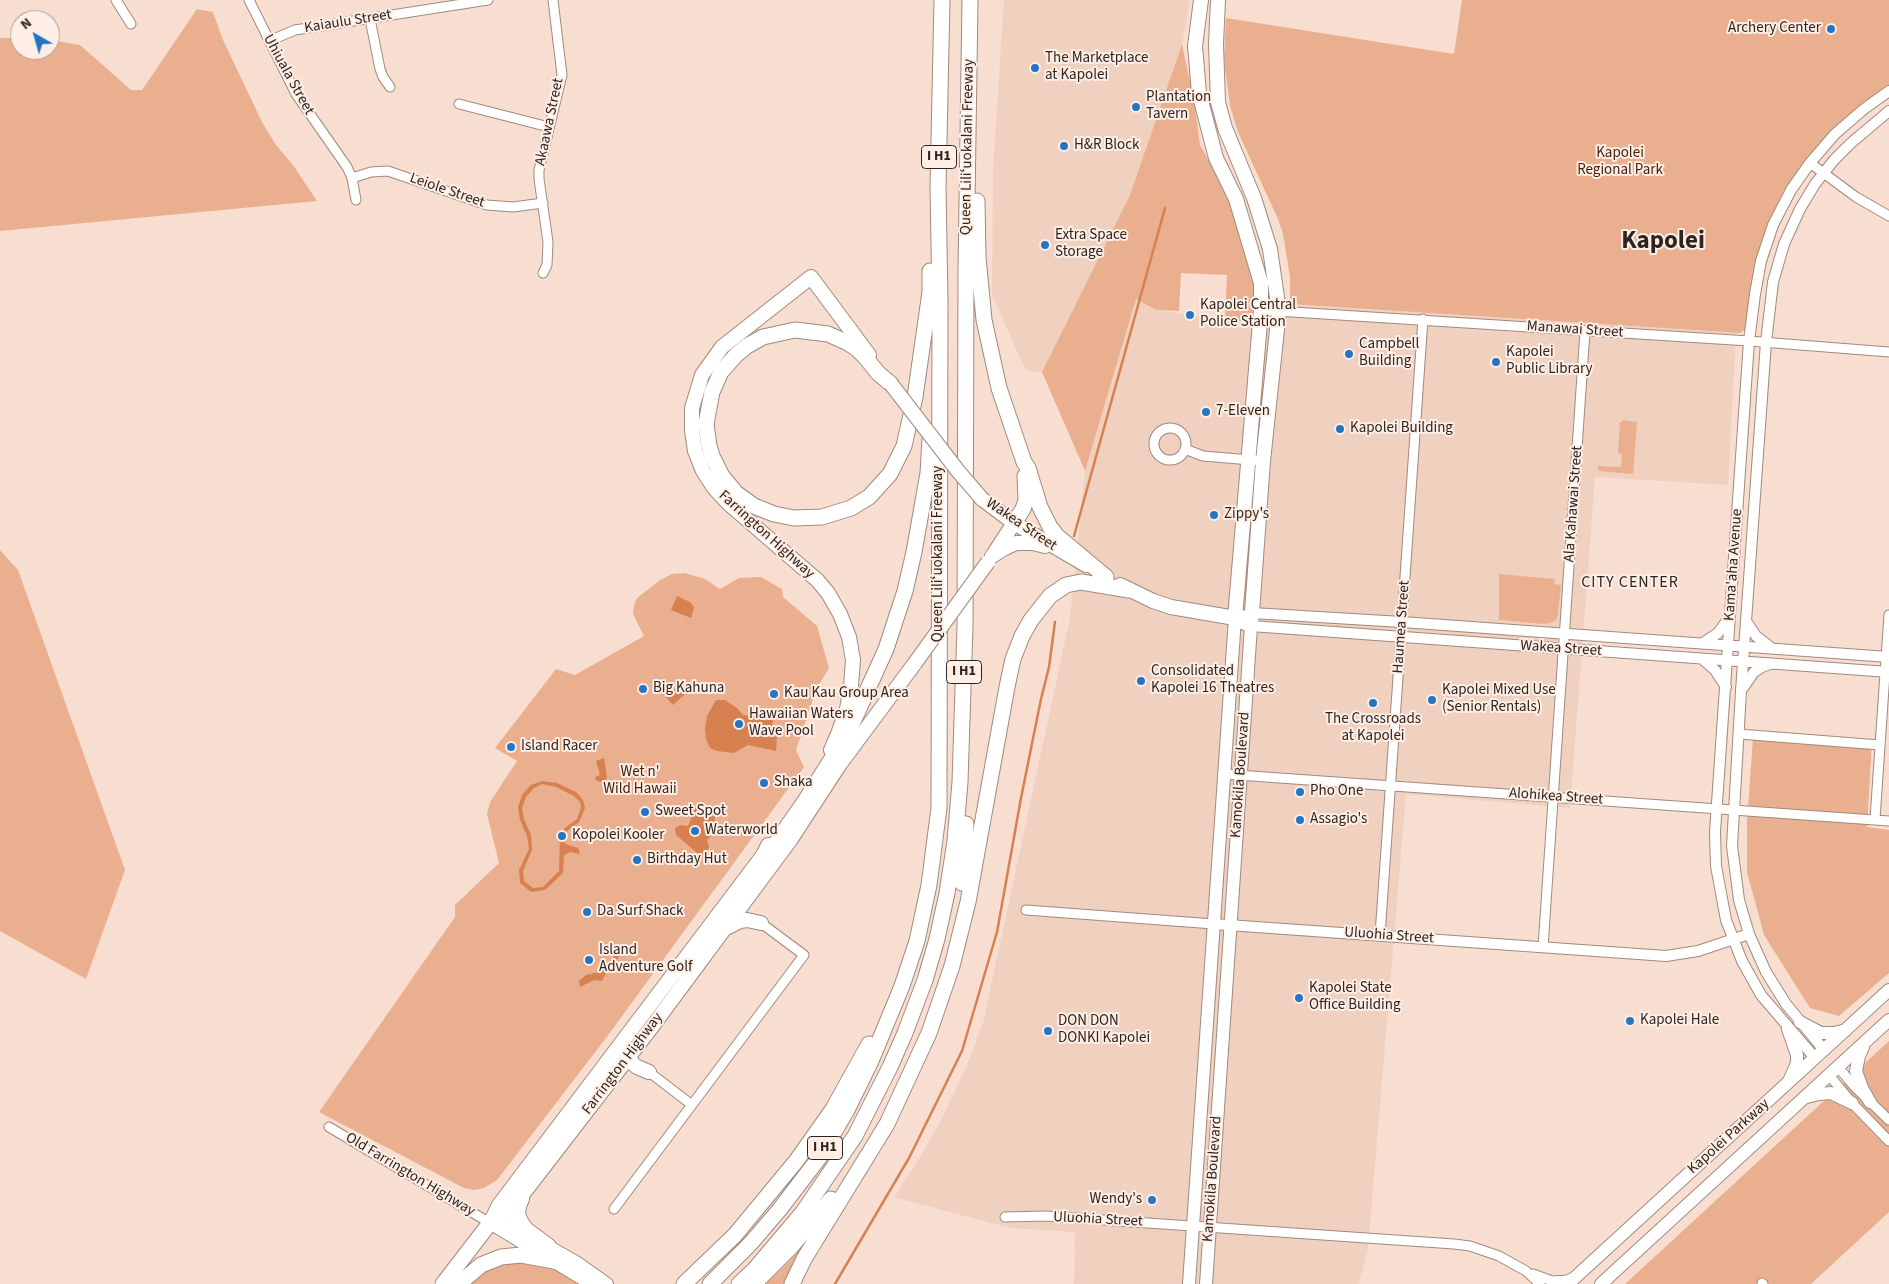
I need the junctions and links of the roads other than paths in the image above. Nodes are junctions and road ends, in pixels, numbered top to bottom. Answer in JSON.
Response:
{"nodes":[{"id":1,"x":116,"y":0,"type":"edge"},
{"id":2,"x":249,"y":0,"type":"edge"},
{"id":3,"x":488,"y":0,"type":"edge"},
{"id":4,"x":553,"y":0,"type":"edge"},
{"id":5,"x":970,"y":0,"type":"edge"},
{"id":6,"x":978,"y":0,"type":"edge"},
{"id":7,"x":1201,"y":0,"type":"edge"},
{"id":8,"x":1218,"y":0,"type":"edge"},
{"id":9,"x":942,"y":6,"type":"edge"},
{"id":10,"x":370,"y":19,"type":"junction"},
{"id":11,"x":131,"y":24,"type":"dead end"},
{"id":12,"x":269,"y":41,"type":"junction"},
{"id":13,"x":390,"y":87,"type":"dead end"},
{"id":14,"x":1889,"y":91,"type":"edge"},
{"id":15,"x":459,"y":104,"type":"dead end"},
{"id":16,"x":1889,"y":112,"type":"edge"},
{"id":17,"x":549,"y":127,"type":"junction"},
{"id":18,"x":1810,"y":163,"type":"junction"},
{"id":19,"x":1824,"y":172,"type":"junction"},
{"id":20,"x":352,"y":178,"type":"junction"},
{"id":21,"x":356,"y":200,"type":"dead end"},
{"id":22,"x":543,"y":203,"type":"junction"},
{"id":23,"x":1889,"y":216,"type":"edge"},
{"id":24,"x":543,"y":273,"type":"dead end"},
{"id":25,"x":811,"y":277,"type":"joint"},
{"id":26,"x":940,"y":301,"type":"junction"},
{"id":27,"x":1261,"y":310,"type":"junction"},
{"id":28,"x":1279,"y":311,"type":"junction"},
{"id":29,"x":1423,"y":319,"type":"junction"},
{"id":30,"x":1585,"y":331,"type":"junction"},
{"id":31,"x":1749,"y":341,"type":"junction"},
{"id":32,"x":1766,"y":342,"type":"junction"},
{"id":33,"x":1889,"y":352,"type":"edge"},
{"id":34,"x":891,"y":384,"type":"junction"},
{"id":35,"x":1185,"y":449,"type":"dead end"},
{"id":36,"x":1248,"y":460,"type":"junction"},
{"id":37,"x":1264,"y":461,"type":"junction"},
{"id":38,"x":1024,"y":462,"type":"junction"},
{"id":39,"x":1014,"y":524,"type":"junction"},
{"id":40,"x":1053,"y":547,"type":"junction"},
{"id":41,"x":990,"y":559,"type":"junction"},
{"id":42,"x":1106,"y":577,"type":"junction"},
{"id":43,"x":1129,"y":590,"type":"junction"},
{"id":44,"x":1730,"y":615,"type":"junction"},
{"id":45,"x":1889,"y":615,"type":"edge"},
{"id":46,"x":1236,"y":618,"type":"junction"},
{"id":47,"x":1252,"y":620,"type":"junction"},
{"id":48,"x":1746,"y":621,"type":"junction"},
{"id":49,"x":1402,"y":622,"type":"junction"},
{"id":50,"x":966,"y":626,"type":"junction"},
{"id":51,"x":1565,"y":633,"type":"junction"},
{"id":52,"x":1401,"y":637,"type":"junction"},
{"id":53,"x":1703,"y":643,"type":"junction"},
{"id":54,"x":1728,"y":644,"type":"junction"},
{"id":55,"x":1744,"y":646,"type":"junction"},
{"id":56,"x":1772,"y":648,"type":"junction"},
{"id":57,"x":1564,"y":649,"type":"junction"},
{"id":58,"x":1888,"y":656,"type":"edge"},
{"id":59,"x":1701,"y":659,"type":"junction"},
{"id":60,"x":1727,"y":660,"type":"junction"},
{"id":61,"x":1743,"y":661,"type":"junction"},
{"id":62,"x":1774,"y":663,"type":"junction"},
{"id":63,"x":1887,"y":672,"type":"edge"},
{"id":64,"x":1726,"y":687,"type":"junction"},
{"id":65,"x":1741,"y":691,"type":"junction"},
{"id":66,"x":1739,"y":734,"type":"junction"},
{"id":67,"x":1880,"y":745,"type":"junction"},
{"id":68,"x":1224,"y":774,"type":"junction"},
{"id":69,"x":1240,"y":774,"type":"junction"},
{"id":70,"x":1391,"y":786,"type":"junction"},
{"id":71,"x":1553,"y":797,"type":"junction"},
{"id":72,"x":1716,"y":808,"type":"junction"},
{"id":73,"x":1733,"y":810,"type":"junction"},
{"id":74,"x":1874,"y":819,"type":"junction"},
{"id":75,"x":1889,"y":821,"type":"edge"},
{"id":76,"x":764,"y":854,"type":"junction"},
{"id":77,"x":751,"y":893,"type":"junction"},
{"id":78,"x":1026,"y":910,"type":"dead end"},
{"id":79,"x":761,"y":923,"type":"junction"},
{"id":80,"x":1214,"y":924,"type":"junction"},
{"id":81,"x":1231,"y":925,"type":"junction"},
{"id":82,"x":724,"y":930,"type":"junction"},
{"id":83,"x":1749,"y":934,"type":"junction"},
{"id":84,"x":1380,"y":935,"type":"junction"},
{"id":85,"x":1733,"y":940,"type":"junction"},
{"id":86,"x":1543,"y":947,"type":"junction"},
{"id":87,"x":902,"y":986,"type":"junction"},
{"id":88,"x":1889,"y":990,"type":"edge"},
{"id":89,"x":1889,"y":1020,"type":"edge"},
{"id":90,"x":1800,"y":1022,"type":"junction"},
{"id":91,"x":1788,"y":1029,"type":"junction"},
{"id":92,"x":1846,"y":1030,"type":"junction"},
{"id":93,"x":929,"y":1033,"type":"junction"},
{"id":94,"x":635,"y":1037,"type":"junction"},
{"id":95,"x":1865,"y":1042,"type":"junction"},
{"id":96,"x":1819,"y":1054,"type":"junction"},
{"id":97,"x":638,"y":1066,"type":"junction"},
{"id":98,"x":1833,"y":1071,"type":"junction"},
{"id":99,"x":1789,"y":1082,"type":"junction"},
{"id":100,"x":1804,"y":1098,"type":"junction"},
{"id":101,"x":1870,"y":1102,"type":"junction"},
{"id":102,"x":1852,"y":1103,"type":"junction"},
{"id":103,"x":692,"y":1105,"type":"junction"},
{"id":104,"x":1889,"y":1120,"type":"edge"},
{"id":105,"x":886,"y":1124,"type":"junction"},
{"id":106,"x":330,"y":1127,"type":"dead end"},
{"id":107,"x":1889,"y":1141,"type":"edge"},
{"id":108,"x":524,"y":1194,"type":"junction"},
{"id":109,"x":614,"y":1209,"type":"dead end"},
{"id":110,"x":1005,"y":1217,"type":"dead end"},
{"id":111,"x":490,"y":1223,"type":"junction"},
{"id":112,"x":1192,"y":1226,"type":"junction"},
{"id":113,"x":1210,"y":1227,"type":"junction"},
{"id":114,"x":549,"y":1246,"type":"junction"},
{"id":115,"x":554,"y":1261,"type":"junction"},
{"id":116,"x":1526,"y":1271,"type":"junction"},
{"id":117,"x":1573,"y":1280,"type":"edge"},
{"id":118,"x":443,"y":1284,"type":"edge"},
{"id":119,"x":459,"y":1284,"type":"edge"},
{"id":120,"x":591,"y":1284,"type":"edge"},
{"id":121,"x":607,"y":1284,"type":"edge"},
{"id":122,"x":684,"y":1284,"type":"edge"},
{"id":123,"x":710,"y":1284,"type":"edge"},
{"id":124,"x":739,"y":1284,"type":"edge"},
{"id":125,"x":754,"y":1284,"type":"edge"},
{"id":126,"x":792,"y":1284,"type":"edge"},
{"id":127,"x":1189,"y":1284,"type":"edge"},
{"id":128,"x":1206,"y":1284,"type":"edge"},
{"id":129,"x":1532,"y":1284,"type":"edge"},
{"id":130,"x":1540,"y":1284,"type":"edge"},
{"id":131,"x":1601,"y":1284,"type":"edge"}],
"edges":[{"from":1,"to":11,"type":"street"},
{"from":2,"to":12,"type":"street","name":"Uhiuala Street"},
{"from":3,"to":10,"type":"street","name":"Kaiaulu Street"},
{"from":4,"to":17,"type":"street","name":"Akaawa Street"},
{"from":5,"to":50,"type":"highway","name":"Queen Liliʻuokalani Freeway","number":"I H1"},
{"from":6,"to":38,"type":"highway"},
{"from":7,"to":27,"type":"main road","name":"Kamokila Boulevard"},
{"from":8,"to":28,"type":"main road","name":"Kamokila Boulevard"},
{"from":9,"to":26,"type":"highway","name":"Queen Liliʻuokalani Freeway","number":"I H1"},
{"from":9,"to":34,"type":"highway"},
{"from":10,"to":12,"type":"street","name":"Kaiaulu Street"},
{"from":10,"to":13,"type":"street"},
{"from":12,"to":20,"type":"street","name":"Uhiuala Street"},
{"from":14,"to":18,"type":"street","name":"Kama'aha Avenue"},
{"from":15,"to":17,"type":"street"},
{"from":16,"to":19,"type":"street","name":"Kama'aha Avenue"},
{"from":17,"to":22,"type":"street","name":"Akaawa Street"},
{"from":18,"to":19,"type":"street"},
{"from":18,"to":31,"type":"street","name":"Kama'aha Avenue"},
{"from":19,"to":23,"type":"street"},
{"from":19,"to":32,"type":"street","name":"Kama'aha Avenue"},
{"from":20,"to":21,"type":"street","name":"Uhiuala Street"},
{"from":20,"to":22,"type":"street","name":"Leiole Street"},
{"from":22,"to":24,"type":"street","name":"Akaawa Street"},
{"from":25,"to":34,"type":"main road","name":"Wakea Street"},
{"from":25,"to":76,"type":"main road","name":"Farrington Highway"},
{"from":26,"to":76,"type":"highway"},
{"from":26,"to":87,"type":"highway","name":"Queen Liliʻuokalani Freeway","number":"I H1"},
{"from":27,"to":28,"type":"street","name":"Manawai Street"},
{"from":27,"to":36,"type":"main road","name":"Kamokila Boulevard"},
{"from":28,"to":29,"type":"street","name":"Manawai Street"},
{"from":28,"to":37,"type":"main road","name":"Kamokila Boulevard"},
{"from":29,"to":30,"type":"street","name":"Manawai Street"},
{"from":29,"to":49,"type":"street","name":"Haumea Street"},
{"from":30,"to":31,"type":"street","name":"Manawai Street"},
{"from":30,"to":51,"type":"street","name":"Ala Kahawai Street"},
{"from":31,"to":32,"type":"street","name":"Manawai Street"},
{"from":31,"to":44,"type":"street","name":"Kama'aha Avenue"},
{"from":32,"to":33,"type":"street","name":"Manawai Street"},
{"from":32,"to":48,"type":"street","name":"Kama'aha Avenue"},
{"from":34,"to":39,"type":"main road","name":"Wakea Street","bridge":true},
{"from":35,"to":36,"type":"street"},
{"from":36,"to":37,"type":"street"},
{"from":36,"to":46,"type":"main road","name":"Kamokila Boulevard"},
{"from":37,"to":47,"type":"main road","name":"Kamokila Boulevard"},
{"from":38,"to":39,"type":"highway"},
{"from":38,"to":42,"type":"highway"},
{"from":39,"to":40,"type":"main road","name":"Wakea Street"},
{"from":39,"to":41,"type":"main road","name":"Farrington Highway"},
{"from":40,"to":41,"type":"main road"},
{"from":40,"to":42,"type":"main road","name":"Wakea Street"},
{"from":41,"to":77,"type":"main road","name":"Farrington Highway","bridge":true},
{"from":42,"to":43,"type":"main road","name":"Wakea Street"},
{"from":43,"to":46,"type":"main road","name":"Wakea Street"},
{"from":43,"to":93,"type":"highway"},
{"from":44,"to":53,"type":"street"},
{"from":44,"to":54,"type":"street","name":"Kama'aha Avenue"},
{"from":45,"to":58,"type":"street"},
{"from":46,"to":47,"type":"main road","name":"Wakea Street"},
{"from":46,"to":68,"type":"main road","name":"Kamokila Boulevard"},
{"from":47,"to":49,"type":"street","name":"Wakea Street"},
{"from":47,"to":52,"type":"street","name":"Wakea Street"},
{"from":47,"to":69,"type":"main road","name":"Kamokila Boulevard"},
{"from":48,"to":55,"type":"street","name":"Kama'aha Avenue"},
{"from":48,"to":56,"type":"street"},
{"from":49,"to":51,"type":"street","name":"Wakea Street"},
{"from":49,"to":52,"type":"street","name":"Haumea Street"},
{"from":50,"to":93,"type":"highway"},
{"from":50,"to":124,"type":"highway","name":"Queen Liliʻuokalani Freeway","number":"I H1"},
{"from":51,"to":53,"type":"street","name":"Wakea Street"},
{"from":51,"to":57,"type":"street","name":"Ala Kahawai Street"},
{"from":52,"to":57,"type":"street","name":"Wakea Street"},
{"from":52,"to":70,"type":"street","name":"Haumea Street"},
{"from":53,"to":54,"type":"street","name":"Wakea Street"},
{"from":54,"to":55,"type":"street","name":"Wakea Street"},
{"from":54,"to":60,"type":"street","name":"Kama'aha Avenue"},
{"from":55,"to":56,"type":"street","name":"Wakea Street"},
{"from":55,"to":61,"type":"street","name":"Kama'aha Avenue"},
{"from":56,"to":58,"type":"street","name":"Wakea Street"},
{"from":57,"to":59,"type":"street","name":"Wakea Street"},
{"from":57,"to":71,"type":"street","name":"Ala Kahawai Street"},
{"from":58,"to":63,"type":"street"},
{"from":59,"to":60,"type":"street","name":"Wakea Street"},
{"from":59,"to":64,"type":"street"},
{"from":60,"to":61,"type":"street","name":"Wakea Street"},
{"from":60,"to":64,"type":"street","name":"Kama'aha Avenue"},
{"from":61,"to":62,"type":"street","name":"Wakea Street"},
{"from":61,"to":65,"type":"street","name":"Kama'aha Avenue"},
{"from":62,"to":63,"type":"street","name":"Wakea Street"},
{"from":62,"to":65,"type":"street"},
{"from":63,"to":67,"type":"street"},
{"from":64,"to":72,"type":"street","name":"Kama'aha Avenue"},
{"from":65,"to":66,"type":"street","name":"Kama'aha Avenue"},
{"from":66,"to":67,"type":"street"},
{"from":66,"to":73,"type":"street","name":"Kama'aha Avenue"},
{"from":67,"to":74,"type":"street"},
{"from":68,"to":69,"type":"street","name":"Alohikea Street"},
{"from":68,"to":80,"type":"main road","name":"Kamokila Boulevard"},
{"from":69,"to":70,"type":"street","name":"Alohikea Street"},
{"from":69,"to":81,"type":"main road","name":"Kamokila Boulevard"},
{"from":70,"to":71,"type":"street","name":"Alohikea Street"},
{"from":70,"to":84,"type":"street","name":"Haumea Street"},
{"from":71,"to":72,"type":"street","name":"Alohikea Street"},
{"from":71,"to":86,"type":"street","name":"Ala Kahawai Street"},
{"from":72,"to":73,"type":"street","name":"Alohikea Street"},
{"from":72,"to":85,"type":"street","name":"Kama'aha Avenue"},
{"from":73,"to":74,"type":"street","name":"Alohikea Street"},
{"from":73,"to":83,"type":"street","name":"Kama'aha Avenue"},
{"from":74,"to":75,"type":"street","name":"Alohikea Street"},
{"from":76,"to":94,"type":"main road","name":"Farrington Highway"},
{"from":77,"to":79,"type":"main road"},
{"from":77,"to":82,"type":"main road","name":"Farrington Highway"},
{"from":78,"to":80,"type":"street","name":"Uluohia Street"},
{"from":79,"to":82,"type":"main road"},
{"from":79,"to":103,"type":"street"},
{"from":80,"to":81,"type":"street","name":"Uluohia Street"},
{"from":80,"to":112,"type":"main road","name":"Kamokila Boulevard"},
{"from":81,"to":84,"type":"street","name":"Uluohia Street"},
{"from":81,"to":113,"type":"main road","name":"Kamokila Boulevard"},
{"from":82,"to":94,"type":"main road","name":"Farrington Highway"},
{"from":83,"to":85,"type":"street","name":"Uluohia Street"},
{"from":83,"to":90,"type":"street","name":"Kama'aha Avenue"},
{"from":84,"to":86,"type":"street","name":"Uluohia Street"},
{"from":85,"to":86,"type":"street","name":"Uluohia Street"},
{"from":85,"to":91,"type":"street","name":"Kama'aha Avenue"},
{"from":87,"to":122,"type":"highway"},
{"from":87,"to":123,"type":"highway","name":"Queen Liliʻuokalani Freeway","number":"I H1"},
{"from":88,"to":92,"type":"main road","name":"Kapolei Parkway"},
{"from":89,"to":95,"type":"main road","name":"Kapolei Parkway"},
{"from":90,"to":92,"type":"main road"},
{"from":90,"to":96,"type":"street","name":"Kama'aha Avenue"},
{"from":91,"to":96,"type":"street","name":"Kama'aha Avenue"},
{"from":91,"to":99,"type":"main road"},
{"from":92,"to":96,"type":"main road","name":"Kapolei Parkway"},
{"from":93,"to":105,"type":"highway"},
{"from":94,"to":97,"type":"main road"},
{"from":94,"to":97,"type":"main road"},
{"from":94,"to":111,"type":"main road","name":"Farrington Highway"},
{"from":95,"to":98,"type":"main road","name":"Kapolei Parkway"},
{"from":95,"to":101,"type":"main road"},
{"from":96,"to":98,"type":"main road"},
{"from":96,"to":99,"type":"main road","name":"Kapolei Parkway"},
{"from":97,"to":103,"type":"street"},
{"from":97,"to":108,"type":"main road","name":"Farrington Highway"},
{"from":98,"to":100,"type":"main road","name":"Kapolei Parkway"},
{"from":98,"to":101,"type":"street"},
{"from":98,"to":102,"type":"street"},
{"from":99,"to":117,"type":"main road","name":"Kapolei Parkway"},
{"from":100,"to":102,"type":"main road"},
{"from":100,"to":131,"type":"main road","name":"Kapolei Parkway"},
{"from":101,"to":104,"type":"street"},
{"from":102,"to":107,"type":"street"},
{"from":103,"to":109,"type":"street"},
{"from":105,"to":125,"type":"highway"},
{"from":105,"to":126,"type":"highway"},
{"from":106,"to":111,"type":"street","name":"Old Farrington Highway"},
{"from":108,"to":111,"type":"main road","name":"Farrington Highway"},
{"from":108,"to":114,"type":"main road"},
{"from":110,"to":112,"type":"street","name":"Uluohia Street"},
{"from":111,"to":114,"type":"main road"},
{"from":111,"to":115,"type":"main road"},
{"from":111,"to":118,"type":"highway"},
{"from":112,"to":113,"type":"street","name":"Uluohia Street"},
{"from":112,"to":127,"type":"main road","name":"Kamokila Boulevard"},
{"from":113,"to":116,"type":"street","name":"Uluohia Street"},
{"from":113,"to":128,"type":"main road","name":"Kamokila Boulevard"},
{"from":114,"to":121,"type":"main road"},
{"from":115,"to":119,"type":"highway"},
{"from":115,"to":120,"type":"main road"},
{"from":116,"to":117,"type":"street"},
{"from":116,"to":129,"type":"street"},
{"from":116,"to":130,"type":"street","name":"Uluohia Street"}]}
